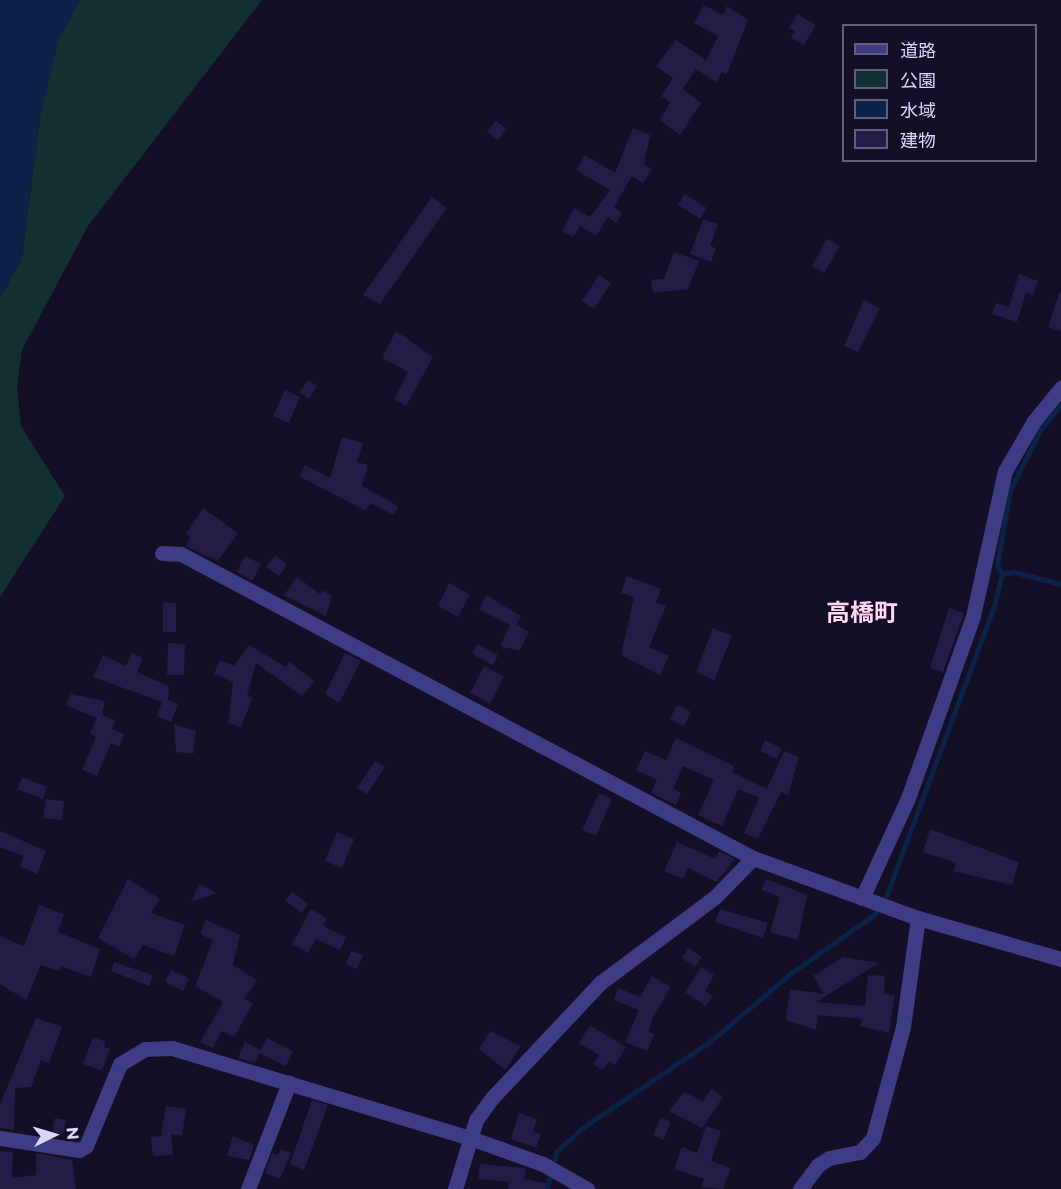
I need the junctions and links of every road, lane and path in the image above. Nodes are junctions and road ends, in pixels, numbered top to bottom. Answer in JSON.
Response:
{"nodes":[{"id":1,"x":1061,"y":388,"type":"edge"},
{"id":2,"x":162,"y":553,"type":"dead end"},
{"id":3,"x":753,"y":858,"type":"junction"},
{"id":4,"x":867,"y":899,"type":"junction"},
{"id":5,"x":918,"y":918,"type":"junction"},
{"id":6,"x":1061,"y":959,"type":"edge"},
{"id":7,"x":289,"y":1083,"type":"junction"},
{"id":8,"x":0,"y":1138,"type":"edge"},
{"id":9,"x":470,"y":1138,"type":"junction"},
{"id":10,"x":248,"y":1189,"type":"edge"},
{"id":11,"x":455,"y":1189,"type":"edge"},
{"id":12,"x":587,"y":1189,"type":"edge"},
{"id":13,"x":800,"y":1189,"type":"edge"}],
"edges":[{"from":1,"to":4,"type":"street"},
{"from":2,"to":3,"type":"street"},
{"from":3,"to":4,"type":"street"},
{"from":3,"to":9,"type":"street"},
{"from":4,"to":5,"type":"street"},
{"from":5,"to":6,"type":"street"},
{"from":5,"to":13,"type":"street"},
{"from":7,"to":8,"type":"street"},
{"from":7,"to":9,"type":"street"},
{"from":7,"to":10,"type":"street"},
{"from":9,"to":11,"type":"street"},
{"from":9,"to":12,"type":"street"}]}
